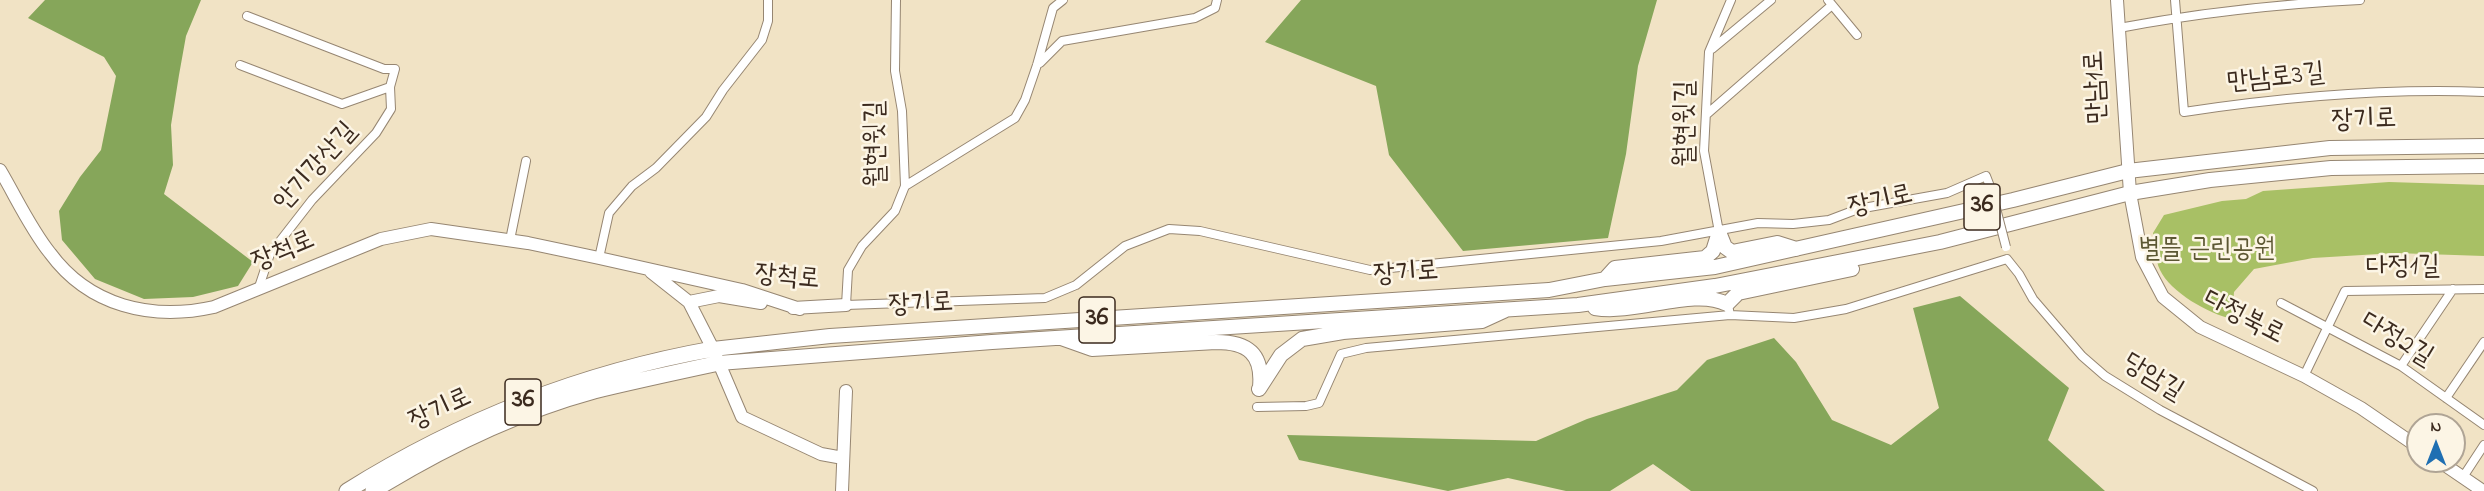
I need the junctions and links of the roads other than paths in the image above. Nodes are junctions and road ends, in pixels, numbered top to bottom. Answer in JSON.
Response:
{"nodes":[{"id":1,"x":768,"y":0,"type":"edge"},
{"id":2,"x":896,"y":0,"type":"edge"},
{"id":3,"x":1063,"y":0,"type":"edge"},
{"id":4,"x":1217,"y":0,"type":"edge"},
{"id":5,"x":1731,"y":0,"type":"edge"},
{"id":6,"x":1771,"y":0,"type":"edge"},
{"id":7,"x":2117,"y":0,"type":"edge"},
{"id":8,"x":2175,"y":0,"type":"edge"},
{"id":9,"x":2360,"y":0,"type":"edge"},
{"id":10,"x":1830,"y":3,"type":"edge"},
{"id":11,"x":1053,"y":4,"type":"edge"},
{"id":12,"x":247,"y":16,"type":"dead end"},
{"id":13,"x":2175,"y":17,"type":"junction"},
{"id":14,"x":2119,"y":28,"type":"junction"},
{"id":15,"x":1857,"y":35,"type":"dead end"},
{"id":16,"x":1709,"y":52,"type":"junction"},
{"id":17,"x":240,"y":65,"type":"dead end"},
{"id":18,"x":1037,"y":66,"type":"junction"},
{"id":19,"x":390,"y":87,"type":"junction"},
{"id":20,"x":2484,"y":92,"type":"edge"},
{"id":21,"x":1707,"y":114,"type":"junction"},
{"id":22,"x":2484,"y":146,"type":"edge"},
{"id":23,"x":526,"y":161,"type":"dead end"},
{"id":24,"x":2484,"y":166,"type":"edge"},
{"id":25,"x":0,"y":170,"type":"edge"},
{"id":26,"x":2128,"y":171,"type":"junction"},
{"id":27,"x":905,"y":186,"type":"junction"},
{"id":28,"x":2130,"y":193,"type":"junction"},
{"id":29,"x":1719,"y":231,"type":"junction"},
{"id":30,"x":510,"y":240,"type":"junction"},
{"id":31,"x":1940,"y":242,"type":"junction"},
{"id":32,"x":1798,"y":249,"type":"junction"},
{"id":33,"x":599,"y":258,"type":"junction"},
{"id":34,"x":2007,"y":259,"type":"junction"},
{"id":35,"x":648,"y":270,"type":"junction"},
{"id":36,"x":1605,"y":279,"type":"junction"},
{"id":37,"x":2453,"y":289,"type":"junction"},
{"id":38,"x":2484,"y":289,"type":"edge"},
{"id":39,"x":258,"y":290,"type":"junction"},
{"id":40,"x":688,"y":302,"type":"junction"},
{"id":41,"x":2281,"y":303,"type":"dead end"},
{"id":42,"x":1578,"y":304,"type":"junction"},
{"id":43,"x":846,"y":305,"type":"junction"},
{"id":44,"x":1511,"y":308,"type":"junction"},
{"id":45,"x":800,"y":309,"type":"junction"},
{"id":46,"x":1728,"y":309,"type":"junction"},
{"id":47,"x":2328,"y":325,"type":"junction"},
{"id":48,"x":1059,"y":338,"type":"junction"},
{"id":49,"x":2484,"y":342,"type":"edge"},
{"id":50,"x":716,"y":356,"type":"junction"},
{"id":51,"x":2401,"y":366,"type":"junction"},
{"id":52,"x":2304,"y":376,"type":"junction"},
{"id":53,"x":846,"y":391,"type":"dead end"},
{"id":54,"x":2446,"y":398,"type":"junction"},
{"id":55,"x":1257,"y":407,"type":"dead end"},
{"id":56,"x":2484,"y":425,"type":"edge"},
{"id":57,"x":2406,"y":439,"type":"edge"},
{"id":58,"x":2484,"y":445,"type":"edge"},
{"id":59,"x":843,"y":458,"type":"junction"},
{"id":60,"x":2457,"y":473,"type":"edge"},
{"id":61,"x":2463,"y":477,"type":"junction"},
{"id":62,"x":347,"y":491,"type":"edge"},
{"id":63,"x":373,"y":491,"type":"edge"},
{"id":64,"x":842,"y":491,"type":"edge"},
{"id":65,"x":2313,"y":491,"type":"edge"},
{"id":66,"x":2483,"y":491,"type":"edge"}],
"edges":[{"from":1,"to":33,"type":"street"},
{"from":2,"to":27,"type":"street","name":"월현윗길"},
{"from":3,"to":11,"type":"street"},
{"from":4,"to":18,"type":"street"},
{"from":5,"to":16,"type":"street","name":"월현윗길"},
{"from":6,"to":16,"type":"street","name":"월현윗길"},
{"from":7,"to":14,"type":"street","name":"만남1로"},
{"from":8,"to":13,"type":"street","name":"만남로3길"},
{"from":9,"to":13,"type":"street"},
{"from":10,"to":15,"type":"street"},
{"from":10,"to":21,"type":"street"},
{"from":11,"to":18,"type":"street"},
{"from":12,"to":19,"type":"street","name":"안기강산길"},
{"from":13,"to":14,"type":"street"},
{"from":13,"to":20,"type":"street","name":"만남로3길"},
{"from":14,"to":26,"type":"street","name":"만남1로"},
{"from":16,"to":21,"type":"street","name":"월현윗길"},
{"from":17,"to":19,"type":"street"},
{"from":18,"to":27,"type":"street"},
{"from":19,"to":39,"type":"street","name":"안기강산길"},
{"from":21,"to":29,"type":"street","name":"월현윗길"},
{"from":22,"to":26,"type":"main road","name":"장기로","number":"36"},
{"from":23,"to":30,"type":"street"},
{"from":24,"to":28,"type":"main road","name":"장기로","number":"36"},
{"from":25,"to":39,"type":"street","name":"장척로"},
{"from":26,"to":28,"type":"street","name":"다정북로"},
{"from":26,"to":32,"type":"main road","name":"장기로","number":"36"},
{"from":27,"to":43,"type":"street","name":"월현윗길"},
{"from":28,"to":31,"type":"main road","name":"장기로","number":"36"},
{"from":28,"to":52,"type":"street","name":"다정북로"},
{"from":29,"to":32,"type":"main road"},
{"from":29,"to":34,"type":"street","bridge":true},
{"from":29,"to":36,"type":"main road"},
{"from":29,"to":43,"type":"street"},
{"from":30,"to":33,"type":"street","name":"장척로"},
{"from":30,"to":39,"type":"street","name":"장척로"},
{"from":31,"to":42,"type":"main road","name":"장기로","number":"36"},
{"from":31,"to":46,"type":"main road"},
{"from":32,"to":36,"type":"main road","name":"장기로","number":"36"},
{"from":33,"to":35,"type":"street","name":"장척로"},
{"from":34,"to":46,"type":"street"},
{"from":34,"to":65,"type":"street","name":"당암길"},
{"from":35,"to":40,"type":"street"},
{"from":35,"to":45,"type":"street","name":"장척로"},
{"from":36,"to":50,"type":"main road","name":"장기로","number":"36"},
{"from":37,"to":38,"type":"street","name":"다정1길"},
{"from":37,"to":47,"type":"street","name":"다정1길"},
{"from":37,"to":51,"type":"street"},
{"from":40,"to":45,"type":"street","name":"장척로"},
{"from":40,"to":50,"type":"street"},
{"from":41,"to":47,"type":"street","name":"다정2길"},
{"from":42,"to":44,"type":"main road","name":"장기로","number":"36"},
{"from":42,"to":46,"type":"main road"},
{"from":43,"to":45,"type":"street","name":"장척로"},
{"from":44,"to":48,"type":"main road","name":"장기로","number":"36"},
{"from":44,"to":48,"type":"main road"},
{"from":46,"to":55,"type":"street"},
{"from":47,"to":51,"type":"street","name":"다정2길"},
{"from":47,"to":52,"type":"street","name":"다정1길"},
{"from":48,"to":50,"type":"main road","name":"장기로","number":"36"},
{"from":49,"to":54,"type":"street"},
{"from":50,"to":59,"type":"street"},
{"from":50,"to":62,"type":"highway","name":"장기로","number":"36"},
{"from":50,"to":63,"type":"highway","name":"장기로","number":"36"},
{"from":51,"to":54,"type":"street","name":"다정2길"},
{"from":52,"to":57,"type":"street","name":"다정북로"},
{"from":53,"to":59,"type":"street"},
{"from":54,"to":56,"type":"street","name":"다정2길"},
{"from":58,"to":61,"type":"street"},
{"from":59,"to":64,"type":"street"},
{"from":60,"to":61,"type":"street"},
{"from":61,"to":66,"type":"street"}]}
